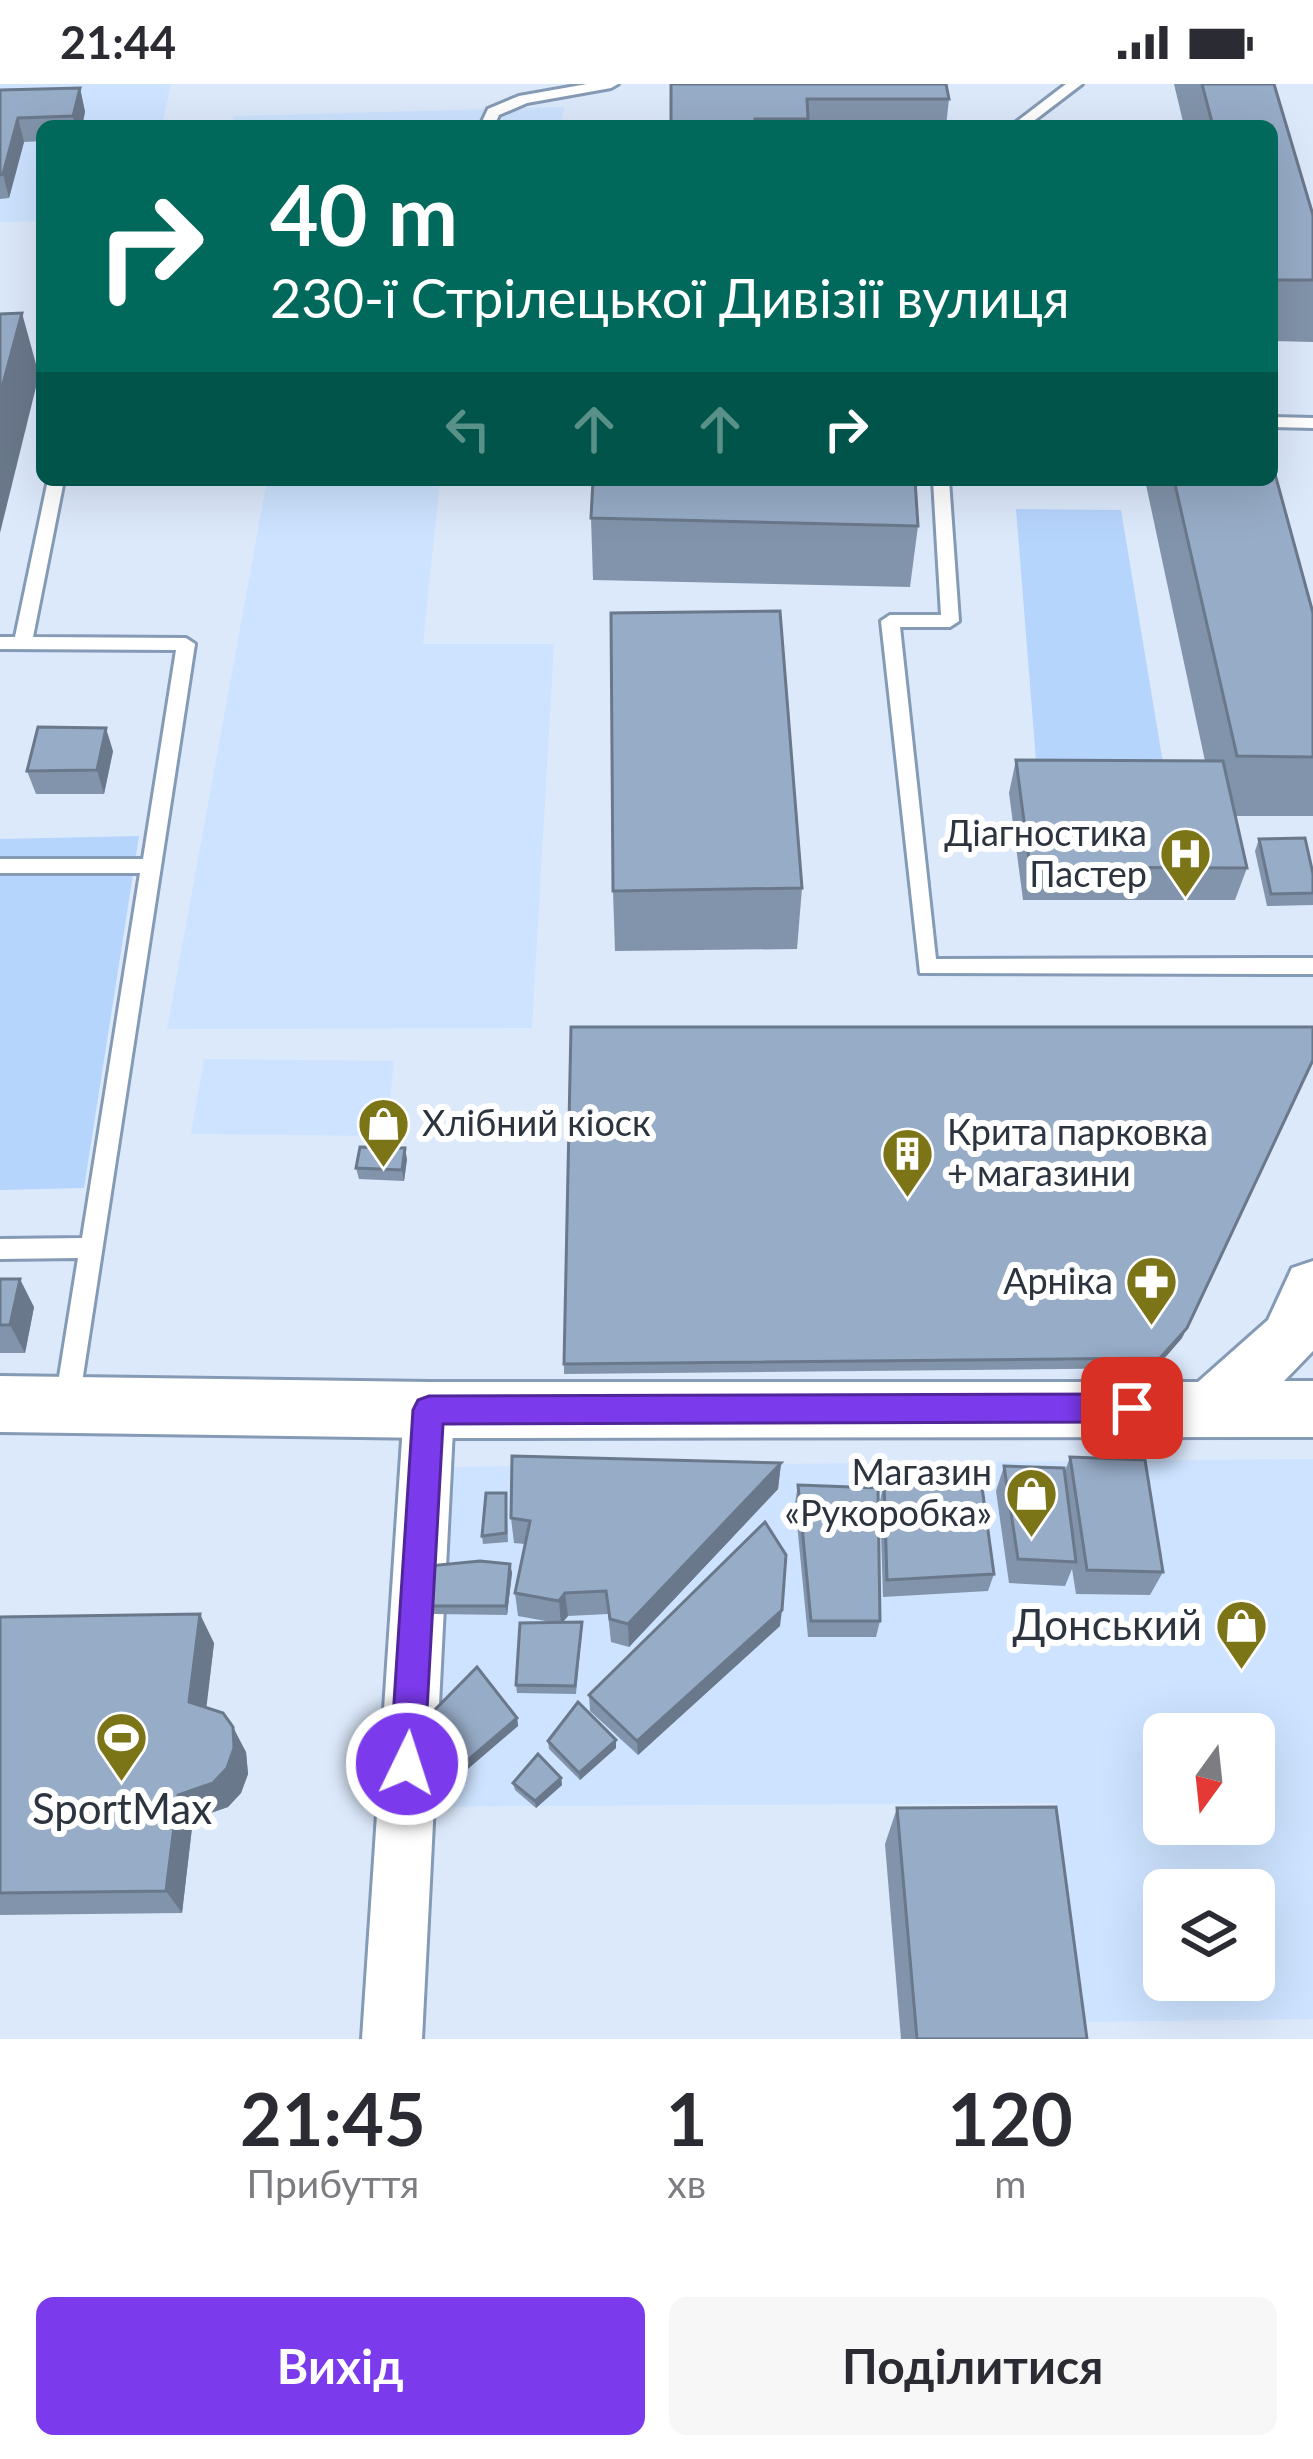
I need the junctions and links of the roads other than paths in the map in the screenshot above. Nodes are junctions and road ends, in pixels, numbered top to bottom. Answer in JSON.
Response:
{"nodes":[{"id":1,"x":611,"y":84,"type":"edge"},
{"id":2,"x":1075,"y":84,"type":"edge"},
{"id":3,"x":490,"y":120,"type":"edge"},
{"id":4,"x":1026,"y":120,"type":"edge"},
{"id":5,"x":1278,"y":422,"type":"edge"},
{"id":6,"x":1313,"y":423,"type":"edge"},
{"id":7,"x":55,"y":486,"type":"edge"},
{"id":8,"x":940,"y":486,"type":"edge"},
{"id":9,"x":0,"y":643,"type":"edge"},
{"id":10,"x":23,"y":643,"type":"junction"},
{"id":11,"x":0,"y":866,"type":"edge"},
{"id":12,"x":152,"y":866,"type":"junction"},
{"id":13,"x":1313,"y":966,"type":"edge"},
{"id":14,"x":91,"y":1248,"type":"junction"},
{"id":15,"x":0,"y":1249,"type":"edge"},
{"id":16,"x":1313,"y":1286,"type":"edge"},
{"id":17,"x":0,"y":1404,"type":"edge"},
{"id":18,"x":67,"y":1404,"type":"junction"},
{"id":19,"x":1211,"y":1408,"type":"junction"},
{"id":20,"x":1313,"y":1409,"type":"edge"},
{"id":21,"x":429,"y":1410,"type":"junction"},
{"id":22,"x":392,"y":2039,"type":"edge"}],
"edges":[{"from":1,"to":3,"type":"lane"},
{"from":2,"to":4,"type":"lane"},
{"from":5,"to":6,"type":"lane"},
{"from":7,"to":10,"type":"lane"},
{"from":8,"to":13,"type":"lane"},
{"from":9,"to":10,"type":"lane"},
{"from":10,"to":12,"type":"lane"},
{"from":11,"to":12,"type":"lane"},
{"from":12,"to":14,"type":"lane"},
{"from":14,"to":15,"type":"lane"},
{"from":14,"to":18,"type":"lane"},
{"from":16,"to":19,"type":"street"},
{"from":17,"to":18,"type":"street"},
{"from":18,"to":21,"type":"street"},
{"from":19,"to":20,"type":"street"},
{"from":19,"to":21,"type":"street"},
{"from":21,"to":22,"type":"street"}]}
